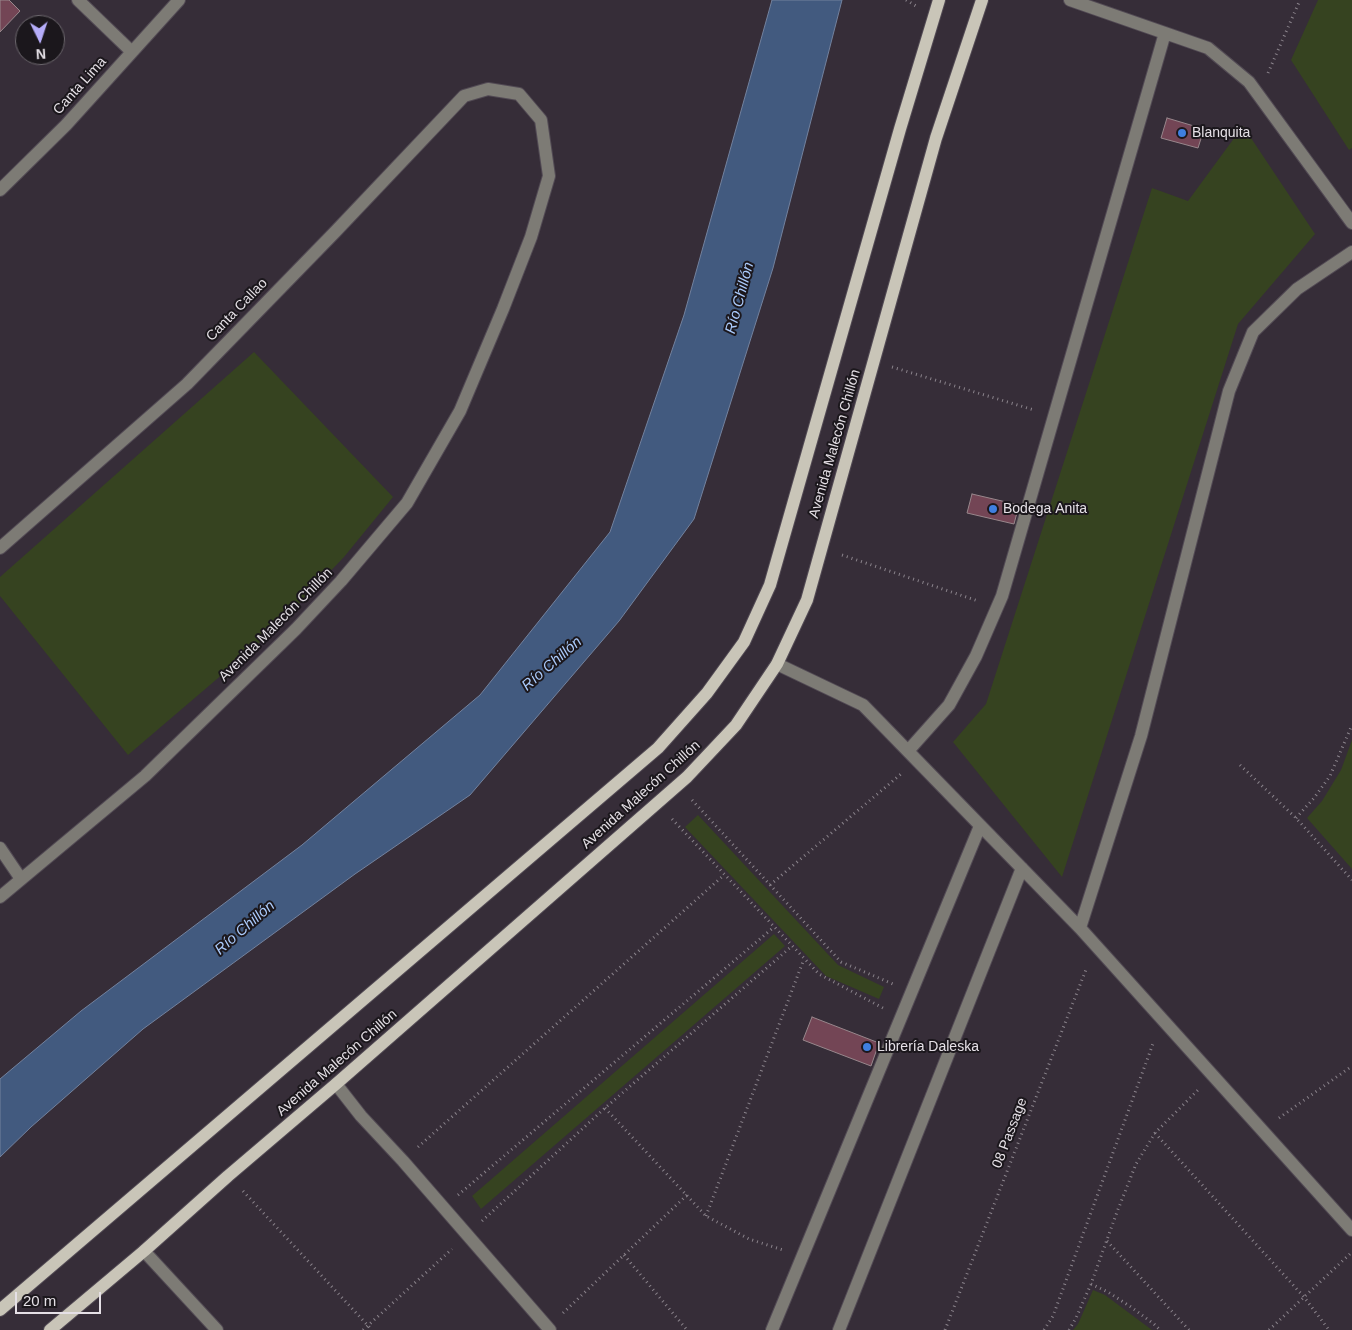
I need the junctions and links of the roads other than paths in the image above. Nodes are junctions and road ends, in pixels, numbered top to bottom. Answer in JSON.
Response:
{"nodes":[{"id":1,"x":78,"y":0,"type":"edge"},
{"id":2,"x":179,"y":0,"type":"edge"},
{"id":3,"x":939,"y":0,"type":"edge"},
{"id":4,"x":982,"y":0,"type":"edge"},
{"id":5,"x":1070,"y":0,"type":"edge"},
{"id":6,"x":1165,"y":33,"type":"junction"},
{"id":7,"x":132,"y":52,"type":"junction"},
{"id":8,"x":488,"y":89,"type":"joint"},
{"id":9,"x":0,"y":190,"type":"edge"},
{"id":10,"x":1352,"y":223,"type":"edge"},
{"id":11,"x":1352,"y":252,"type":"edge"},
{"id":12,"x":0,"y":548,"type":"edge"},
{"id":13,"x":777,"y":664,"type":"junction"},
{"id":14,"x":908,"y":751,"type":"junction"},
{"id":15,"x":980,"y":826,"type":"junction"},
{"id":16,"x":0,"y":848,"type":"edge"},
{"id":17,"x":1022,"y":868,"type":"junction"},
{"id":18,"x":21,"y":879,"type":"junction"},
{"id":19,"x":0,"y":897,"type":"edge"},
{"id":20,"x":1080,"y":928,"type":"junction"},
{"id":21,"x":336,"y":1084,"type":"junction"},
{"id":22,"x":1352,"y":1230,"type":"edge"},
{"id":23,"x":144,"y":1251,"type":"junction"},
{"id":24,"x":0,"y":1310,"type":"edge"},
{"id":25,"x":549,"y":1329,"type":"edge"},
{"id":26,"x":50,"y":1330,"type":"edge"},
{"id":27,"x":217,"y":1330,"type":"edge"},
{"id":28,"x":772,"y":1330,"type":"edge"},
{"id":29,"x":839,"y":1330,"type":"edge"}],
"edges":[{"from":1,"to":7,"type":"street"},
{"from":2,"to":7,"type":"street","name":"Canta Lima"},
{"from":3,"to":24,"type":"main road","name":"Avenida Malecón Chillón"},
{"from":4,"to":13,"type":"main road","name":"Avenida Malecón Chillón"},
{"from":5,"to":6,"type":"street"},
{"from":6,"to":10,"type":"street"},
{"from":6,"to":14,"type":"street"},
{"from":7,"to":9,"type":"street","name":"Canta Lima"},
{"from":8,"to":12,"type":"street","name":"Canta Callao"},
{"from":8,"to":18,"type":"street","name":"Avenida Malecón Chillón"},
{"from":11,"to":20,"type":"street"},
{"from":13,"to":14,"type":"street"},
{"from":13,"to":21,"type":"main road","name":"Avenida Malecón Chillón"},
{"from":14,"to":15,"type":"street"},
{"from":15,"to":17,"type":"street"},
{"from":15,"to":28,"type":"street"},
{"from":16,"to":18,"type":"street"},
{"from":17,"to":20,"type":"street"},
{"from":17,"to":29,"type":"street"},
{"from":18,"to":19,"type":"street","name":"Avenida Malecón Chillón"},
{"from":20,"to":22,"type":"street"},
{"from":21,"to":23,"type":"main road","name":"Avenida Malecón Chillón"},
{"from":21,"to":25,"type":"street"},
{"from":23,"to":26,"type":"main road","name":"Avenida Malecón Chillón"},
{"from":23,"to":27,"type":"street"}]}
